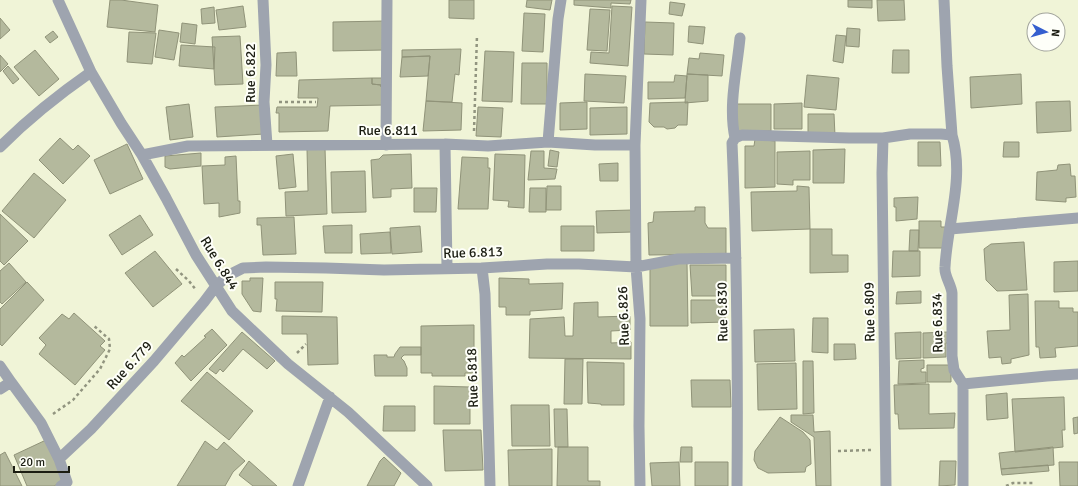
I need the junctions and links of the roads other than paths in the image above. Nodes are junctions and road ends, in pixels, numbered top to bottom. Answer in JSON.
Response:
{"nodes":[{"id":1,"x":58,"y":0,"type":"edge"},
{"id":2,"x":263,"y":0,"type":"edge"},
{"id":3,"x":387,"y":0,"type":"edge"},
{"id":4,"x":561,"y":0,"type":"edge"},
{"id":5,"x":641,"y":0,"type":"edge"},
{"id":6,"x":944,"y":0,"type":"edge"},
{"id":7,"x":740,"y":38,"type":"dead end"},
{"id":8,"x":91,"y":72,"type":"junction"},
{"id":9,"x":952,"y":135,"type":"junction"},
{"id":10,"x":735,"y":138,"type":"junction"},
{"id":11,"x":883,"y":138,"type":"junction"},
{"id":12,"x":548,"y":142,"type":"junction"},
{"id":13,"x":445,"y":144,"type":"junction"},
{"id":14,"x":267,"y":145,"type":"junction"},
{"id":15,"x":386,"y":145,"type":"junction"},
{"id":16,"x":635,"y":145,"type":"junction"},
{"id":17,"x":0,"y":147,"type":"edge"},
{"id":18,"x":142,"y":155,"type":"junction"},
{"id":19,"x":1078,"y":218,"type":"edge"},
{"id":20,"x":950,"y":229,"type":"junction"},
{"id":21,"x":736,"y":258,"type":"junction"},
{"id":22,"x":636,"y":266,"type":"junction"},
{"id":23,"x":447,"y":268,"type":"junction"},
{"id":24,"x":482,"y":268,"type":"junction"},
{"id":25,"x":216,"y":286,"type":"junction"},
{"id":26,"x":0,"y":366,"type":"edge"},
{"id":27,"x":1078,"y":374,"type":"edge"},
{"id":28,"x":11,"y":382,"type":"junction"},
{"id":29,"x":963,"y":384,"type":"junction"},
{"id":30,"x":0,"y":389,"type":"edge"},
{"id":31,"x":330,"y":397,"type":"junction"},
{"id":32,"x":59,"y":459,"type":"junction"},
{"id":33,"x":66,"y":485,"type":"edge"},
{"id":34,"x":298,"y":486,"type":"edge"},
{"id":35,"x":427,"y":486,"type":"edge"},
{"id":36,"x":490,"y":486,"type":"edge"},
{"id":37,"x":640,"y":486,"type":"edge"},
{"id":38,"x":738,"y":486,"type":"edge"},
{"id":39,"x":886,"y":486,"type":"edge"},
{"id":40,"x":963,"y":486,"type":"edge"}],
"edges":[{"from":1,"to":8,"type":"street","name":"Rue 6.844"},
{"from":2,"to":14,"type":"street","name":"Rue 6.822"},
{"from":3,"to":15,"type":"street"},
{"from":4,"to":12,"type":"street"},
{"from":5,"to":16,"type":"street","name":"Rue 6.826"},
{"from":6,"to":9,"type":"street","name":"Rue 6.834"},
{"from":7,"to":10,"type":"street","name":"Rue 6.830"},
{"from":8,"to":17,"type":"street"},
{"from":8,"to":18,"type":"street","name":"Rue 6.844"},
{"from":9,"to":11,"type":"street"},
{"from":9,"to":20,"type":"street","name":"Rue 6.834"},
{"from":10,"to":11,"type":"street"},
{"from":10,"to":21,"type":"street","name":"Rue 6.830"},
{"from":11,"to":39,"type":"street","name":"Rue 6.809"},
{"from":12,"to":13,"type":"street","name":"Rue 6.811"},
{"from":12,"to":16,"type":"street","name":"Rue 6.811"},
{"from":13,"to":15,"type":"street","name":"Rue 6.811"},
{"from":13,"to":23,"type":"street"},
{"from":14,"to":15,"type":"street","name":"Rue 6.811"},
{"from":14,"to":18,"type":"street","name":"Rue 6.811"},
{"from":16,"to":22,"type":"street","name":"Rue 6.826"},
{"from":18,"to":25,"type":"street","name":"Rue 6.844"},
{"from":19,"to":20,"type":"street"},
{"from":20,"to":29,"type":"street","name":"Rue 6.834"},
{"from":21,"to":22,"type":"street","name":"Rue 6.813"},
{"from":21,"to":38,"type":"street","name":"Rue 6.830"},
{"from":22,"to":24,"type":"street","name":"Rue 6.813"},
{"from":22,"to":37,"type":"street","name":"Rue 6.826"},
{"from":23,"to":24,"type":"street","name":"Rue 6.813"},
{"from":23,"to":25,"type":"street","name":"Rue 6.813"},
{"from":24,"to":36,"type":"street","name":"Rue 6.818"},
{"from":25,"to":31,"type":"street","name":"Rue 6.844"},
{"from":25,"to":32,"type":"street","name":"Rue 6.779"},
{"from":26,"to":28,"type":"street"},
{"from":27,"to":29,"type":"street"},
{"from":28,"to":30,"type":"street"},
{"from":28,"to":32,"type":"street"},
{"from":29,"to":40,"type":"street","name":"Rue 6.834"},
{"from":31,"to":34,"type":"street"},
{"from":31,"to":35,"type":"street","name":"Rue 6.844"},
{"from":32,"to":33,"type":"street"}]}
